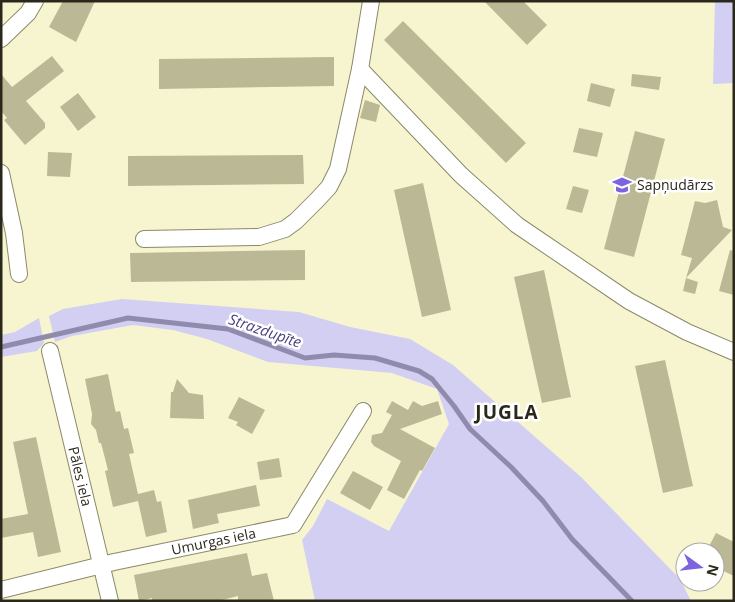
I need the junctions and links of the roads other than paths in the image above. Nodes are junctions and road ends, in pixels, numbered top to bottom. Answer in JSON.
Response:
{"nodes":[{"id":1,"x":35,"y":1,"type":"edge"},
{"id":2,"x":371,"y":1,"type":"edge"},
{"id":3,"x":1,"y":39,"type":"edge"},
{"id":4,"x":360,"y":69,"type":"junction"},
{"id":5,"x":1,"y":174,"type":"edge"},
{"id":6,"x":8,"y":235,"type":"edge"},
{"id":7,"x":144,"y":239,"type":"dead end"},
{"id":8,"x":19,"y":274,"type":"dead end"},
{"id":9,"x":50,"y":351,"type":"dead end"},
{"id":10,"x":734,"y":352,"type":"edge"},
{"id":11,"x":363,"y":411,"type":"dead end"},
{"id":12,"x":102,"y":565,"type":"junction"},
{"id":13,"x":1,"y":590,"type":"edge"},
{"id":14,"x":110,"y":601,"type":"edge"}],
"edges":[{"from":1,"to":3,"type":"street"},
{"from":2,"to":4,"type":"street"},
{"from":4,"to":7,"type":"street"},
{"from":4,"to":10,"type":"street"},
{"from":5,"to":6,"type":"street"},
{"from":6,"to":8,"type":"street"},
{"from":9,"to":12,"type":"street","name":"Pāles iela"},
{"from":11,"to":12,"type":"street","name":"Umurgas iela"},
{"from":12,"to":13,"type":"street","name":"Umurgas iela"},
{"from":12,"to":14,"type":"street","name":"Pāles iela"}]}
